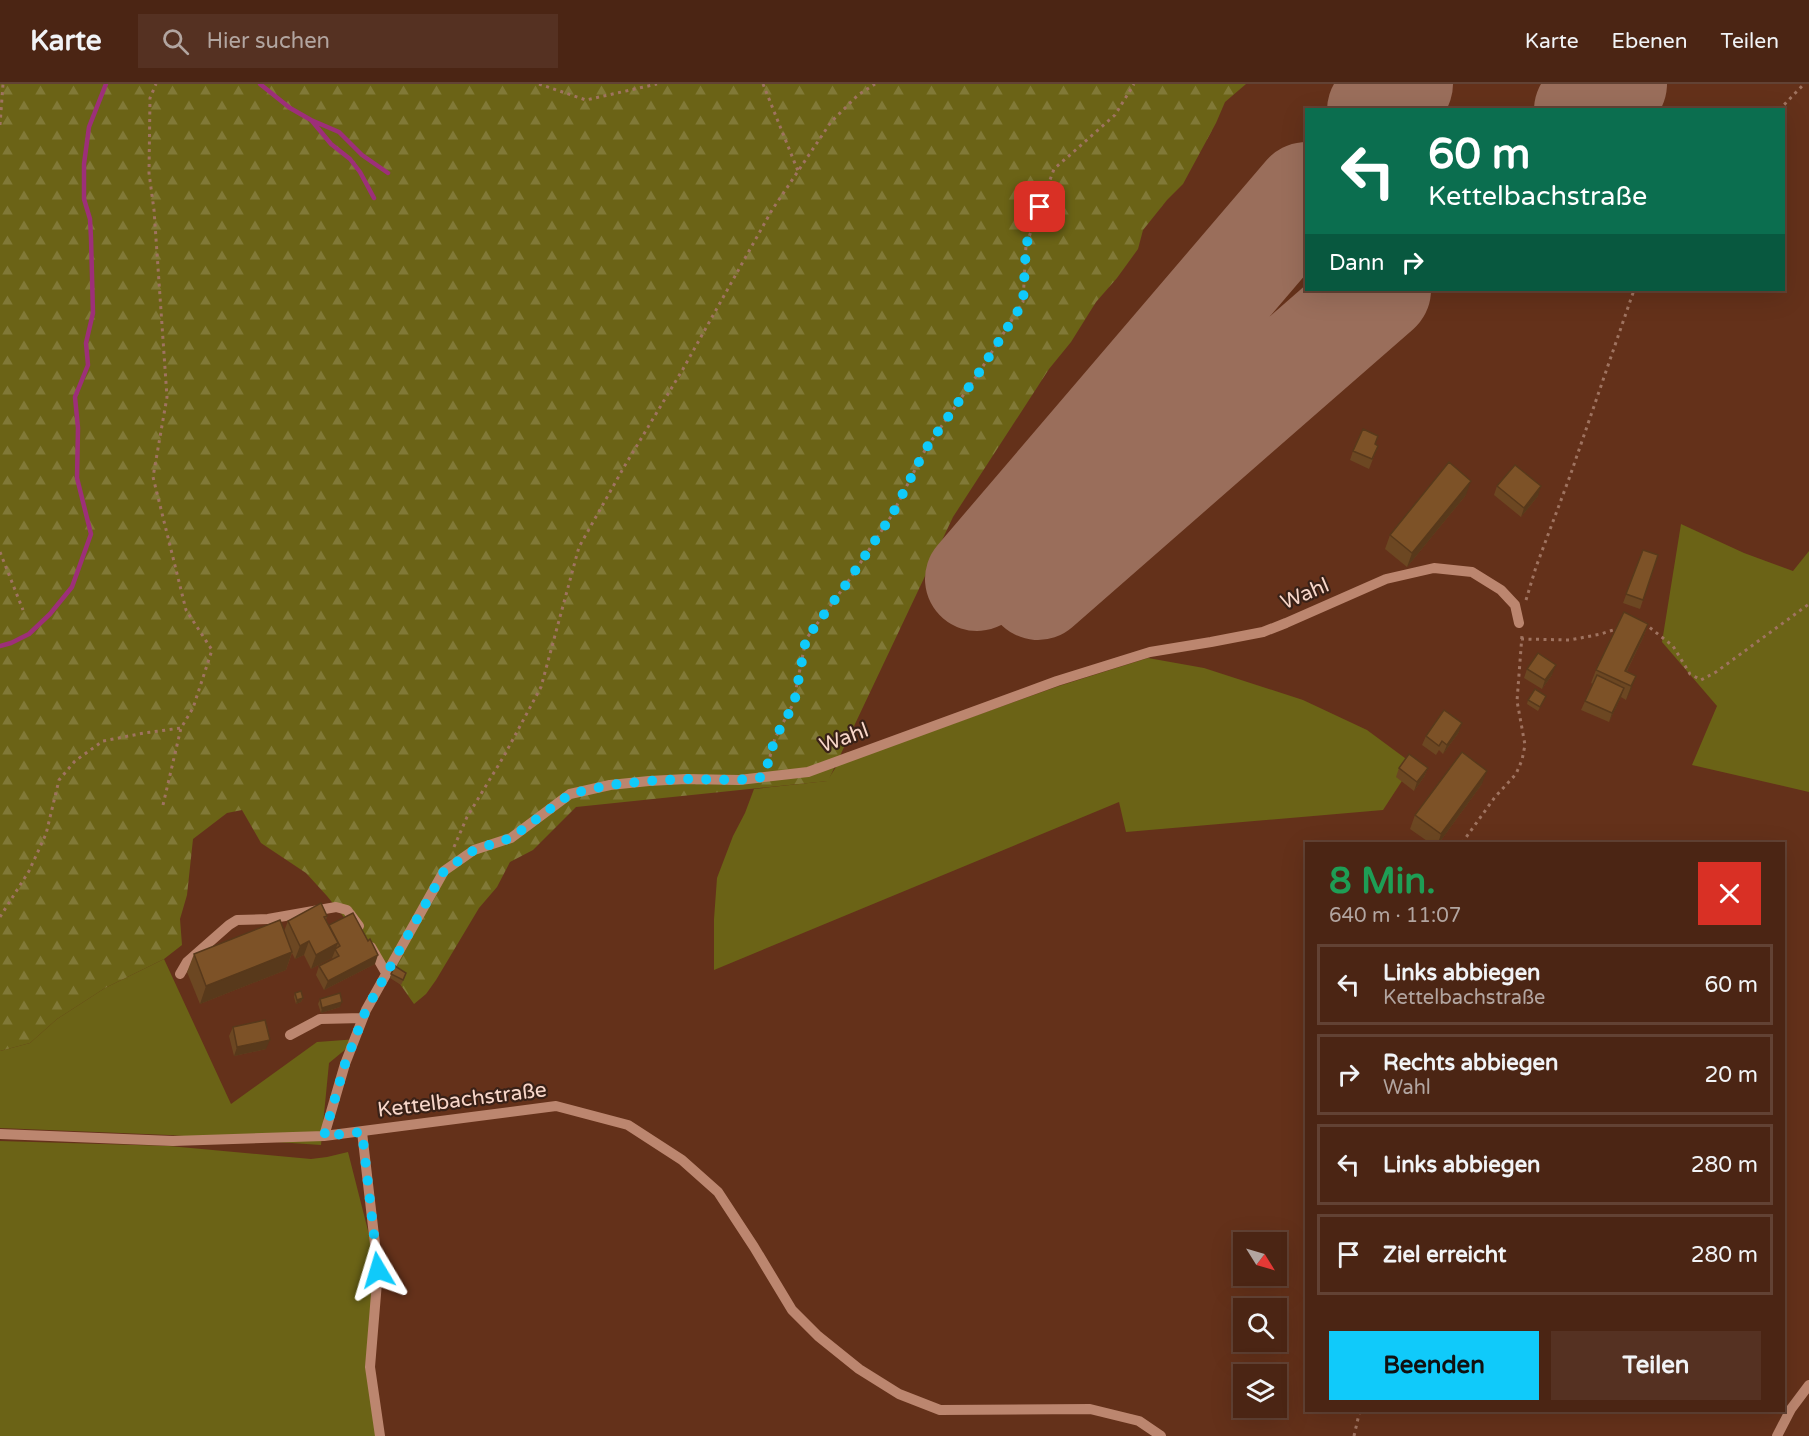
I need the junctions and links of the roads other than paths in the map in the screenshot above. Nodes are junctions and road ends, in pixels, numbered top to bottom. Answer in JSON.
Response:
{"nodes":[{"id":1,"x":1519,"y":623,"type":"road end"},
{"id":2,"x":386,"y":973,"type":"junction"},
{"id":3,"x":180,"y":974,"type":"dead end"},
{"id":4,"x":363,"y":1018,"type":"junction"},
{"id":5,"x":290,"y":1035,"type":"dead end"},
{"id":6,"x":362,"y":1132,"type":"junction"},
{"id":7,"x":0,"y":1134,"type":"edge"},
{"id":8,"x":324,"y":1136,"type":"junction"},
{"id":9,"x":1809,"y":1385,"type":"edge"},
{"id":10,"x":381,"y":1436,"type":"edge"},
{"id":11,"x":1161,"y":1436,"type":"edge"},
{"id":12,"x":1777,"y":1436,"type":"edge"}],
"edges":[{"from":1,"to":2,"type":"street","name":"Wahl"},
{"from":2,"to":3,"type":"street"},
{"from":2,"to":4,"type":"street","name":"Wahl"},
{"from":4,"to":5,"type":"street"},
{"from":4,"to":8,"type":"street","name":"Wahl"},
{"from":6,"to":8,"type":"street","name":"Kettelbachstraße"},
{"from":6,"to":10,"type":"street"},
{"from":6,"to":11,"type":"street","name":"Kettelbachstraße"},
{"from":7,"to":8,"type":"street","name":"Kettelbachstraße"},
{"from":9,"to":12,"type":"street"}]}
